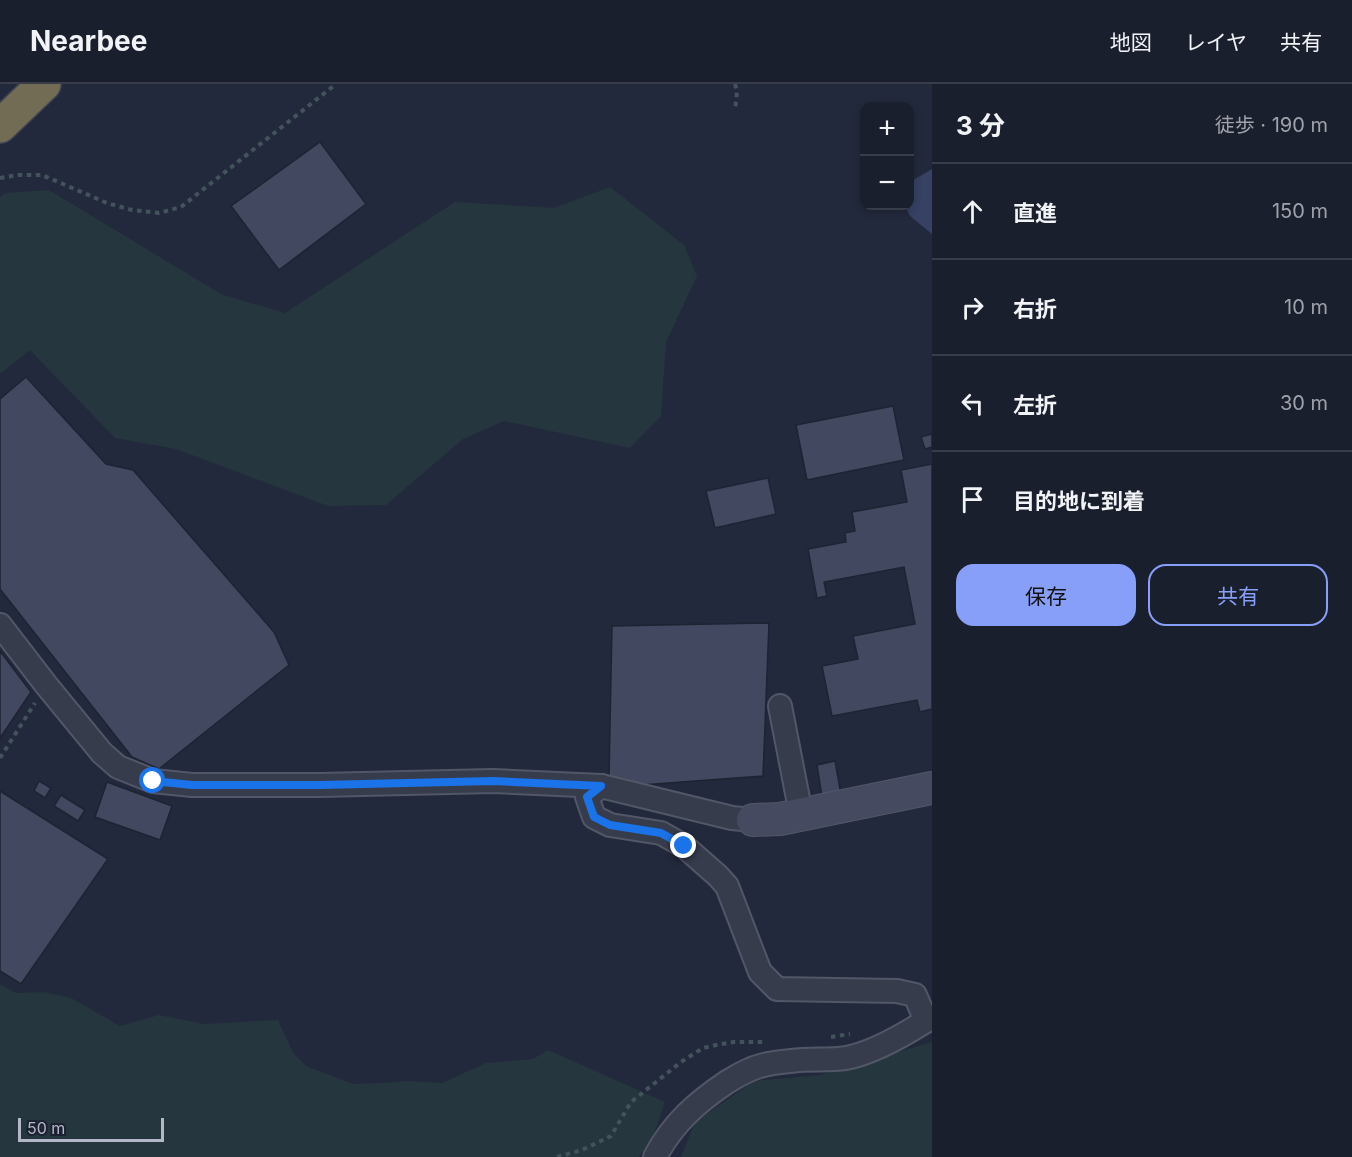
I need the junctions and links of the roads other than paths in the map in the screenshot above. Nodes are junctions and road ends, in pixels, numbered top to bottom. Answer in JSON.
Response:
{"nodes":[{"id":1,"x":44,"y":84,"type":"edge"},
{"id":2,"x":0,"y":126,"type":"edge"},
{"id":3,"x":0,"y":625,"type":"edge"},
{"id":4,"x":780,"y":706,"type":"dead end"},
{"id":5,"x":601,"y":786,"type":"junction"},
{"id":6,"x":932,"y":788,"type":"edge"},
{"id":7,"x":801,"y":814,"type":"junction"},
{"id":8,"x":753,"y":820,"type":"joint"},
{"id":9,"x":929,"y":1019,"type":"edge"},
{"id":10,"x":655,"y":1157,"type":"edge"}],
"edges":[{"from":1,"to":2,"type":"highway"},
{"from":3,"to":5,"type":"street"},
{"from":4,"to":7,"type":"street"},
{"from":5,"to":8,"type":"street"},
{"from":5,"to":9,"type":"street"},
{"from":6,"to":7,"type":"street"},
{"from":7,"to":8,"type":"street"},
{"from":9,"to":10,"type":"street"}]}
